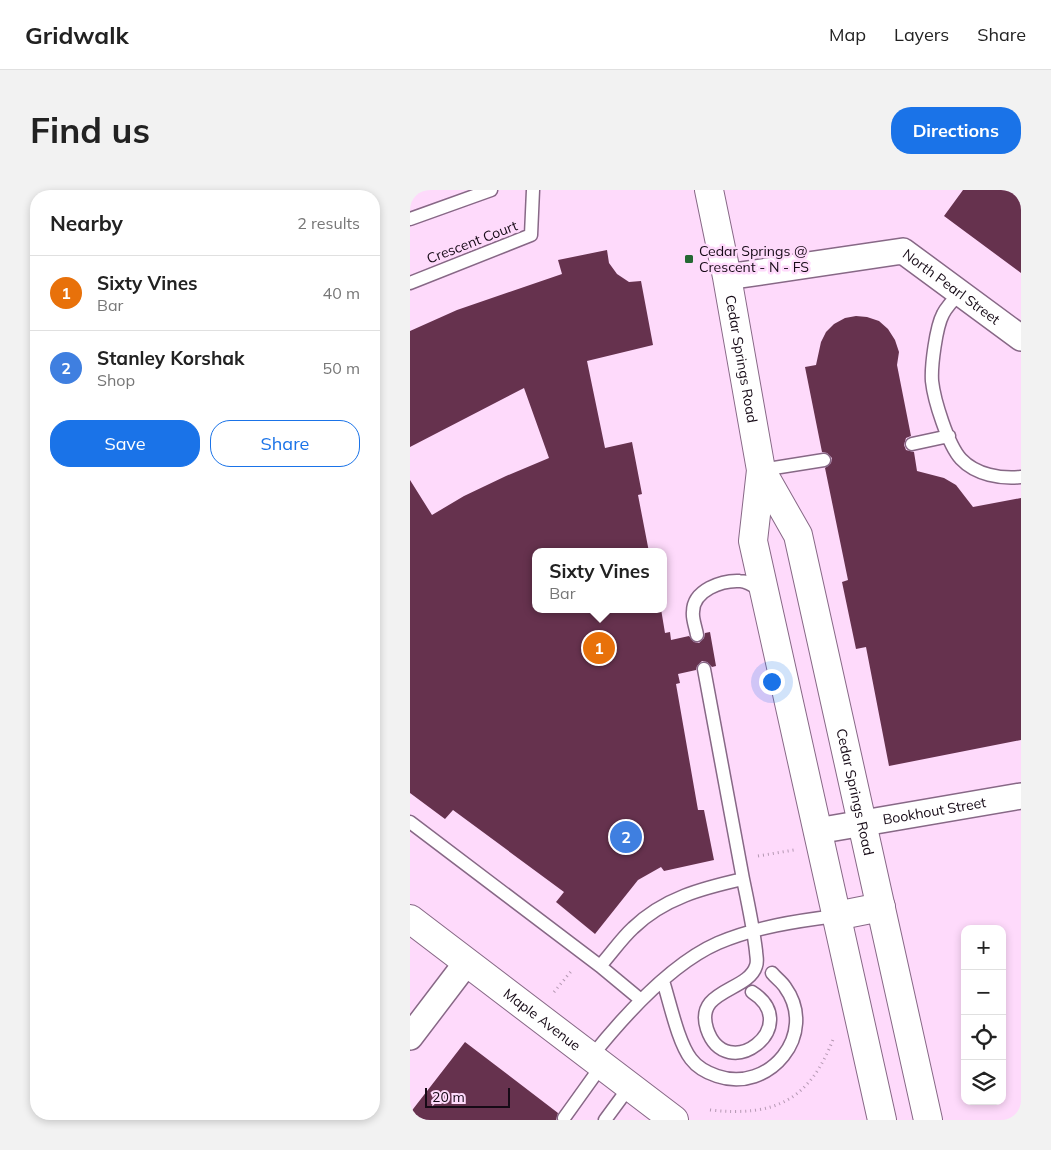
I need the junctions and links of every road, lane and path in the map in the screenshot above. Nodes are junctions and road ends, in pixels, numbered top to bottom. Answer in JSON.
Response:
{"nodes":[{"id":1,"x":491,"y":190,"type":"edge"},
{"id":2,"x":533,"y":190,"type":"edge"},
{"id":3,"x":709,"y":190,"type":"edge"},
{"id":4,"x":410,"y":219,"type":"edge"},
{"id":5,"x":727,"y":277,"type":"junction"},
{"id":6,"x":410,"y":283,"type":"edge"},
{"id":7,"x":960,"y":293,"type":"junction"},
{"id":8,"x":1021,"y":338,"type":"edge"},
{"id":9,"x":949,"y":436,"type":"junction"},
{"id":10,"x":912,"y":444,"type":"dead end"},
{"id":11,"x":824,"y":460,"type":"dead end"},
{"id":12,"x":761,"y":470,"type":"junction"},
{"id":13,"x":1021,"y":477,"type":"edge"},
{"id":14,"x":764,"y":592,"type":"junction"},
{"id":15,"x":697,"y":635,"type":"dead end"},
{"id":16,"x":704,"y":669,"type":"dead end"},
{"id":17,"x":1021,"y":796,"type":"edge"},
{"id":18,"x":410,"y":822,"type":"edge"},
{"id":19,"x":862,"y":823,"type":"junction"},
{"id":20,"x":817,"y":831,"type":"junction"},
{"id":21,"x":743,"y":879,"type":"junction"},
{"id":22,"x":881,"y":907,"type":"junction"},
{"id":23,"x":836,"y":916,"type":"junction"},
{"id":24,"x":410,"y":919,"type":"edge"},
{"id":25,"x":754,"y":930,"type":"junction"},
{"id":26,"x":468,"y":962,"type":"junction"},
{"id":27,"x":600,"y":966,"type":"junction"},
{"id":28,"x":772,"y":973,"type":"dead end"},
{"id":29,"x":663,"y":981,"type":"junction"},
{"id":30,"x":752,"y":992,"type":"dead end"},
{"id":31,"x":642,"y":1000,"type":"junction"},
{"id":32,"x":837,"y":1029,"type":"dead end"},
{"id":33,"x":410,"y":1037,"type":"edge"},
{"id":34,"x":597,"y":1061,"type":"junction"},
{"id":35,"x":630,"y":1086,"type":"junction"},
{"id":36,"x":710,"y":1110,"type":"dead end"},
{"id":37,"x":564,"y":1118,"type":"dead end"},
{"id":38,"x":605,"y":1120,"type":"edge"},
{"id":39,"x":674,"y":1120,"type":"edge"},
{"id":40,"x":882,"y":1120,"type":"edge"},
{"id":41,"x":928,"y":1120,"type":"edge"}],
"edges":[{"from":1,"to":4,"type":"lane"},
{"from":2,"to":6,"type":"lane","name":"Crescent Court"},
{"from":3,"to":5,"type":"main road","name":"Cedar Springs Road"},
{"from":5,"to":7,"type":"street","name":"North Pearl Street"},
{"from":5,"to":12,"type":"main road","name":"Cedar Springs Road"},
{"from":7,"to":8,"type":"street","name":"North Pearl Street"},
{"from":7,"to":9,"type":"lane"},
{"from":9,"to":10,"type":"lane"},
{"from":9,"to":13,"type":"lane"},
{"from":11,"to":12,"type":"lane"},
{"from":12,"to":14,"type":"main road","name":"Cedar Springs Road"},
{"from":12,"to":19,"type":"main road","name":"Cedar Springs Road"},
{"from":14,"to":15,"type":"lane"},
{"from":14,"to":20,"type":"main road","name":"Cedar Springs Road"},
{"from":16,"to":21,"type":"lane"},
{"from":17,"to":19,"type":"street","name":"Bookhout Street"},
{"from":18,"to":27,"type":"lane"},
{"from":19,"to":20,"type":"street","name":"Bookhout Street"},
{"from":19,"to":22,"type":"main road","name":"Cedar Springs Road"},
{"from":20,"to":23,"type":"main road","name":"Cedar Springs Road"},
{"from":21,"to":25,"type":"lane"},
{"from":21,"to":27,"type":"lane"},
{"from":22,"to":23,"type":"main road"},
{"from":22,"to":41,"type":"main road","name":"Cedar Springs Road"},
{"from":23,"to":25,"type":"lane"},
{"from":23,"to":40,"type":"main road","name":"Cedar Springs Road"},
{"from":24,"to":26,"type":"main road","name":"Maple Avenue"},
{"from":25,"to":29,"type":"lane"},
{"from":25,"to":30,"type":"lane"},
{"from":26,"to":33,"type":"street"},
{"from":26,"to":34,"type":"main road","name":"Maple Avenue"},
{"from":27,"to":31,"type":"lane"},
{"from":28,"to":29,"type":"lane"},
{"from":29,"to":31,"type":"lane"},
{"from":31,"to":34,"type":"lane"},
{"from":32,"to":36,"type":"path"},
{"from":34,"to":35,"type":"main road","name":"Maple Avenue"},
{"from":34,"to":37,"type":"lane"},
{"from":35,"to":38,"type":"lane"},
{"from":35,"to":39,"type":"main road","name":"Maple Avenue"}]}
